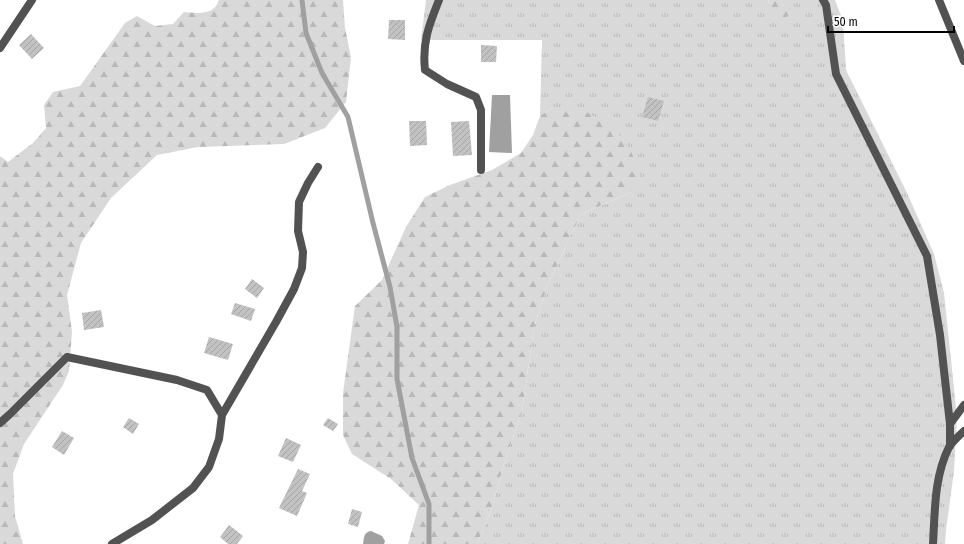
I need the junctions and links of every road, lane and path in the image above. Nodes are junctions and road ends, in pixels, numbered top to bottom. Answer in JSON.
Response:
{"nodes":[{"id":1,"x":32,"y":0,"type":"edge"},
{"id":2,"x":438,"y":0,"type":"edge"},
{"id":3,"x":823,"y":0,"type":"edge"},
{"id":4,"x":939,"y":0,"type":"edge"},
{"id":5,"x":0,"y":48,"type":"edge"},
{"id":6,"x":964,"y":61,"type":"edge"},
{"id":7,"x":318,"y":167,"type":"dead end"},
{"id":8,"x":481,"y":170,"type":"dead end"},
{"id":9,"x":964,"y":405,"type":"edge"},
{"id":10,"x":222,"y":415,"type":"junction"},
{"id":11,"x":0,"y":423,"type":"edge"},
{"id":12,"x":950,"y":424,"type":"junction"},
{"id":13,"x":964,"y":431,"type":"edge"},
{"id":14,"x":950,"y":446,"type":"junction"},
{"id":15,"x":112,"y":544,"type":"edge"},
{"id":16,"x":933,"y":544,"type":"edge"}],
"edges":[{"from":1,"to":5,"type":"street"},
{"from":2,"to":8,"type":"street"},
{"from":3,"to":12,"type":"street"},
{"from":4,"to":6,"type":"street"},
{"from":7,"to":10,"type":"street"},
{"from":9,"to":12,"type":"street"},
{"from":10,"to":11,"type":"street"},
{"from":10,"to":15,"type":"street"},
{"from":12,"to":14,"type":"street"},
{"from":13,"to":14,"type":"street"},
{"from":14,"to":16,"type":"street"}]}
